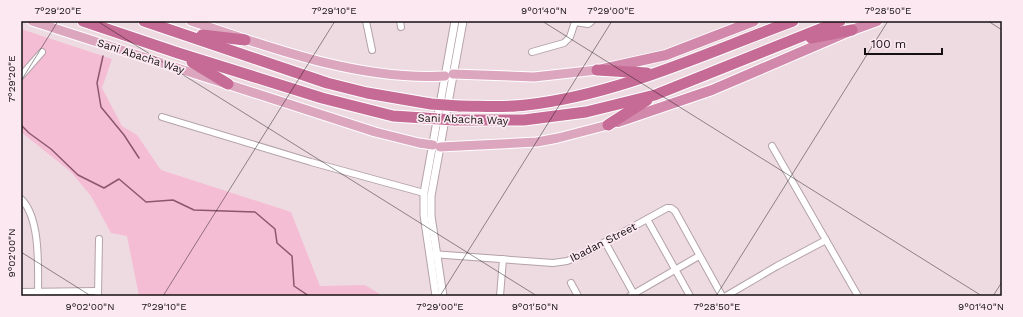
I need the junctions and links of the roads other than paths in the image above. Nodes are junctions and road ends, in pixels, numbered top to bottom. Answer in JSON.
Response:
{"nodes":[{"id":1,"x":32,"y":21,"type":"edge"},
{"id":2,"x":83,"y":21,"type":"edge"},
{"id":3,"x":144,"y":21,"type":"edge"},
{"id":4,"x":191,"y":21,"type":"edge"},
{"id":5,"x":366,"y":21,"type":"edge"},
{"id":6,"x":455,"y":21,"type":"edge"},
{"id":7,"x":463,"y":21,"type":"edge"},
{"id":8,"x":592,"y":21,"type":"edge"},
{"id":9,"x":754,"y":21,"type":"edge"},
{"id":10,"x":780,"y":21,"type":"edge"},
{"id":11,"x":792,"y":21,"type":"edge"},
{"id":12,"x":840,"y":21,"type":"edge"},
{"id":13,"x":877,"y":21,"type":"edge"},
{"id":14,"x":852,"y":30,"type":"junction"},
{"id":15,"x":762,"y":32,"type":"junction"},
{"id":16,"x":182,"y":33,"type":"junction"},
{"id":17,"x":245,"y":40,"type":"junction"},
{"id":18,"x":789,"y":42,"type":"junction"},
{"id":19,"x":372,"y":50,"type":"dead end"},
{"id":20,"x":42,"y":52,"type":"dead end"},
{"id":21,"x":532,"y":52,"type":"dead end"},
{"id":22,"x":178,"y":54,"type":"junction"},
{"id":23,"x":597,"y":70,"type":"junction"},
{"id":24,"x":656,"y":74,"type":"junction"},
{"id":25,"x":449,"y":75,"type":"junction"},
{"id":26,"x":21,"y":76,"type":"edge"},
{"id":27,"x":228,"y":84,"type":"junction"},
{"id":28,"x":655,"y":95,"type":"junction"},
{"id":29,"x":162,"y":117,"type":"dead end"},
{"id":30,"x":608,"y":125,"type":"junction"},
{"id":31,"x":437,"y":146,"type":"junction"},
{"id":32,"x":772,"y":146,"type":"dead end"},
{"id":33,"x":424,"y":194,"type":"junction"},
{"id":34,"x":21,"y":199,"type":"edge"},
{"id":35,"x":647,"y":219,"type":"junction"},
{"id":36,"x":99,"y":240,"type":"dead end"},
{"id":37,"x":826,"y":240,"type":"junction"},
{"id":38,"x":605,"y":242,"type":"junction"},
{"id":39,"x":434,"y":254,"type":"junction"},
{"id":40,"x":699,"y":256,"type":"junction"},
{"id":41,"x":503,"y":259,"type":"junction"},
{"id":42,"x":675,"y":270,"type":"junction"},
{"id":43,"x":570,"y":283,"type":"dead end"},
{"id":44,"x":21,"y":292,"type":"edge"},
{"id":45,"x":98,"y":293,"type":"edge"},
{"id":46,"x":38,"y":294,"type":"edge"},
{"id":47,"x":633,"y":295,"type":"edge"},
{"id":48,"x":436,"y":296,"type":"edge"},
{"id":49,"x":443,"y":296,"type":"edge"},
{"id":50,"x":500,"y":296,"type":"edge"},
{"id":51,"x":578,"y":296,"type":"edge"},
{"id":52,"x":690,"y":296,"type":"edge"},
{"id":53,"x":722,"y":296,"type":"edge"},
{"id":54,"x":726,"y":296,"type":"edge"},
{"id":55,"x":859,"y":296,"type":"edge"}],
"edges":[{"from":1,"to":27,"type":"main road","name":"Sani Abacha Way"},
{"from":2,"to":22,"type":"highway","name":"Sani Abacha Way"},
{"from":3,"to":16,"type":"highway","name":"Sani Abacha Way"},
{"from":4,"to":17,"type":"main road"},
{"from":5,"to":19,"type":"street"},
{"from":6,"to":25,"type":"street"},
{"from":7,"to":25,"type":"street"},
{"from":8,"to":21,"type":"street"},
{"from":9,"to":23,"type":"highway"},
{"from":10,"to":15,"type":"highway"},
{"from":11,"to":15,"type":"highway","name":"Sani Abacha Way"},
{"from":12,"to":18,"type":"highway","name":"Sani Abacha Way"},
{"from":13,"to":14,"type":"highway"},
{"from":14,"to":18,"type":"highway"},
{"from":14,"to":30,"type":"highway"},
{"from":15,"to":24,"type":"highway","name":"Sani Abacha Way"},
{"from":16,"to":17,"type":"highway"},
{"from":16,"to":24,"type":"highway","name":"Sani Abacha Way","bridge":true},
{"from":17,"to":25,"type":"main road"},
{"from":18,"to":28,"type":"highway","name":"Sani Abacha Way"},
{"from":20,"to":26,"type":"street"},
{"from":22,"to":27,"type":"highway"},
{"from":22,"to":28,"type":"highway","name":"Sani Abacha Way","bridge":true},
{"from":23,"to":24,"type":"highway"},
{"from":23,"to":25,"type":"main road"},
{"from":25,"to":31,"type":"street"},
{"from":27,"to":31,"type":"main road","name":"Sani Abacha Way"},
{"from":28,"to":30,"type":"highway"},
{"from":29,"to":33,"type":"street"},
{"from":30,"to":31,"type":"main road","name":"Sani Abacha Way"},
{"from":31,"to":33,"type":"street"},
{"from":31,"to":39,"type":"street"},
{"from":32,"to":37,"type":"street"},
{"from":33,"to":39,"type":"street"},
{"from":34,"to":46,"type":"street"},
{"from":35,"to":38,"type":"street","name":"Ibadan Street"},
{"from":35,"to":40,"type":"street","name":"Ibadan Street"},
{"from":35,"to":42,"type":"street"},
{"from":36,"to":45,"type":"street"},
{"from":37,"to":54,"type":"street"},
{"from":37,"to":55,"type":"street"},
{"from":38,"to":41,"type":"street","name":"Ibadan Street"},
{"from":38,"to":47,"type":"street"},
{"from":39,"to":41,"type":"street","name":"Ibadan Street"},
{"from":39,"to":48,"type":"street"},
{"from":39,"to":49,"type":"street"},
{"from":40,"to":42,"type":"street"},
{"from":40,"to":53,"type":"street","name":"Ibadan Street"},
{"from":41,"to":50,"type":"street"},
{"from":42,"to":47,"type":"street"},
{"from":42,"to":52,"type":"street"},
{"from":43,"to":51,"type":"street"},
{"from":44,"to":46,"type":"street"},
{"from":45,"to":46,"type":"street"}]}
